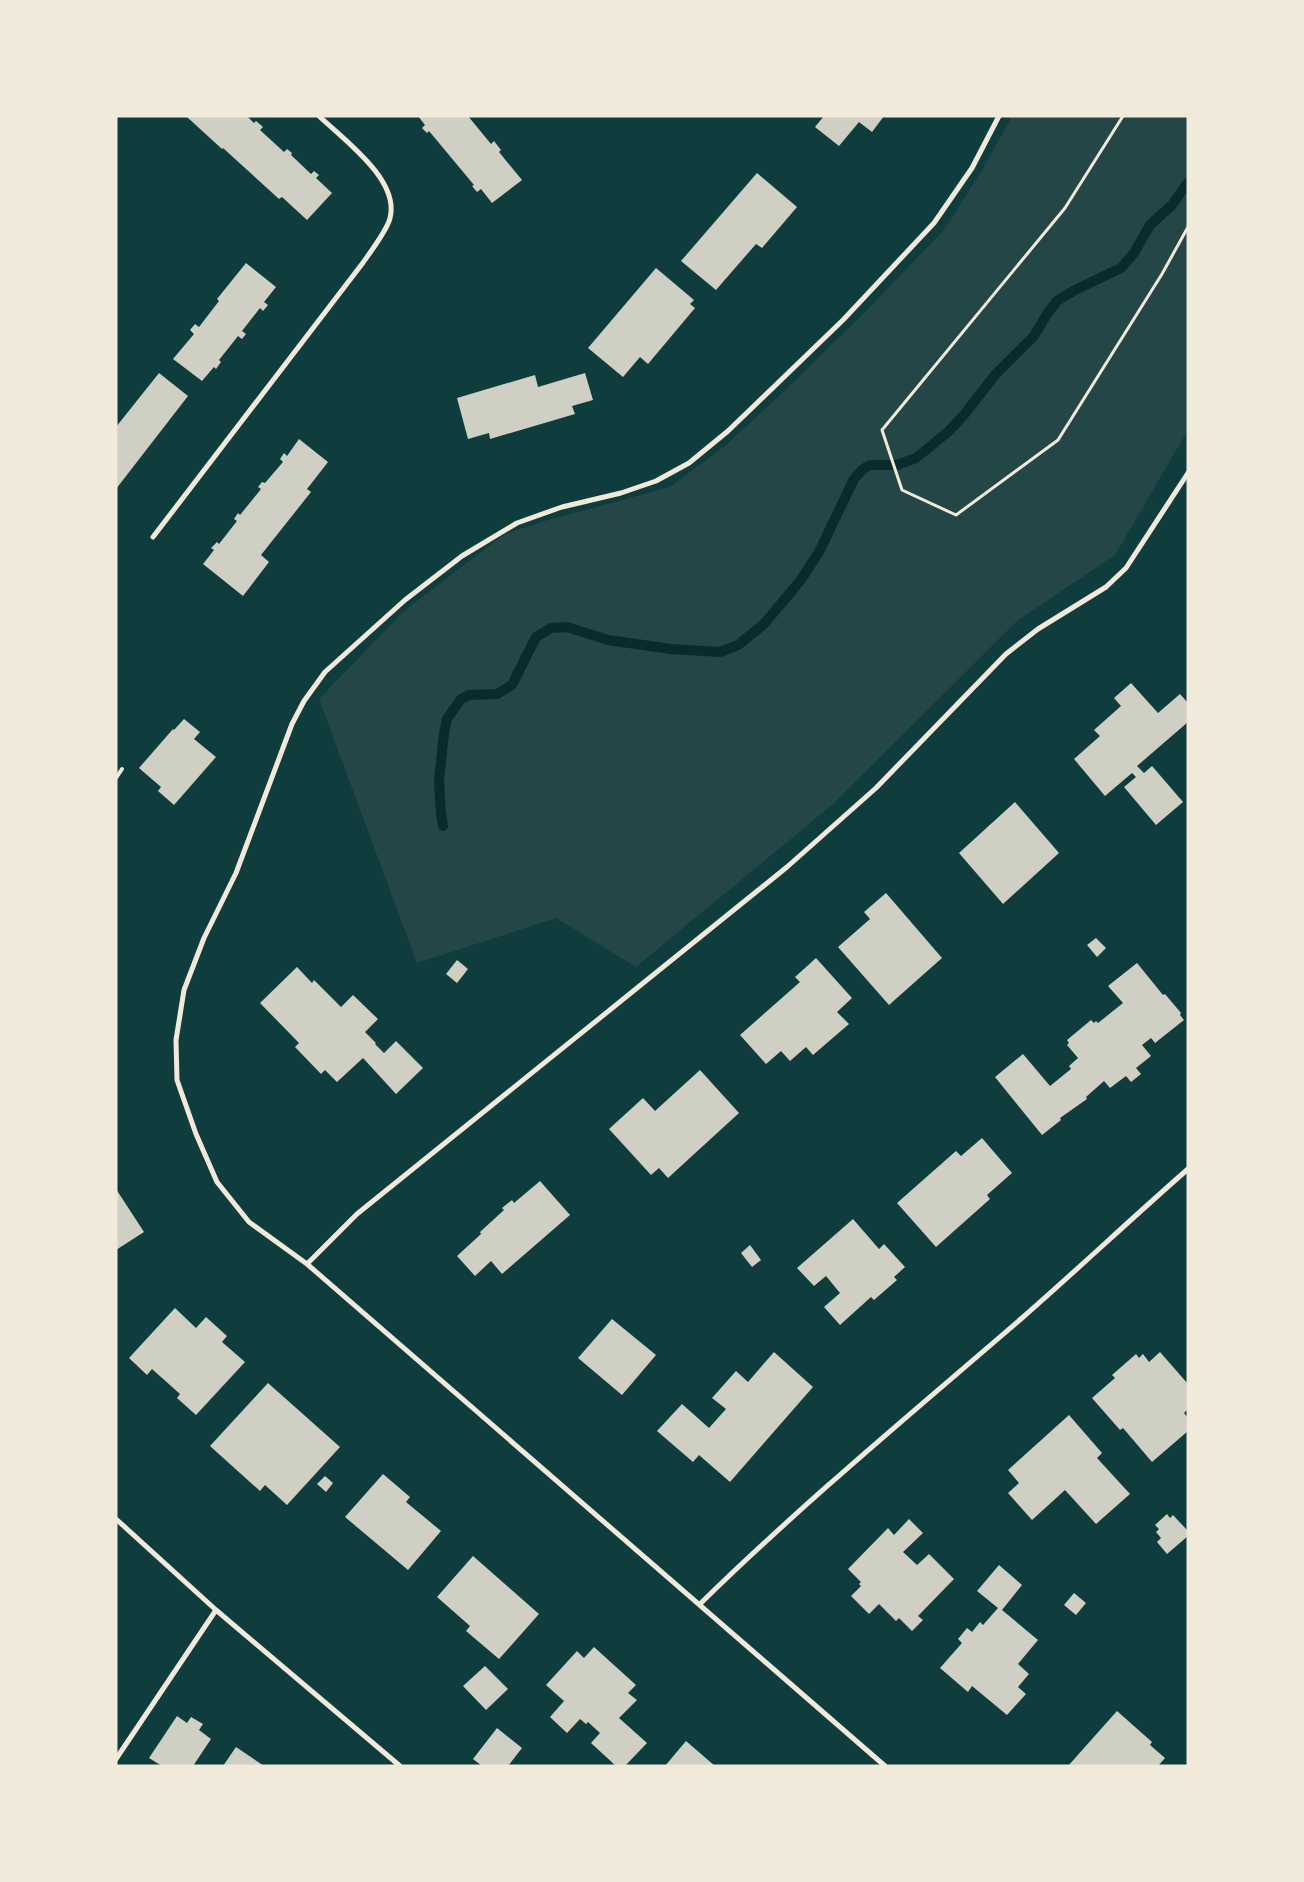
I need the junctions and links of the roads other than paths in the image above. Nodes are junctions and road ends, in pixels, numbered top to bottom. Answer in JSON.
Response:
{"nodes":[{"id":1,"x":319,"y":116,"type":"edge"},
{"id":2,"x":999,"y":116,"type":"edge"},
{"id":3,"x":1188,"y":473,"type":"edge"},
{"id":4,"x":153,"y":537,"type":"dead end"},
{"id":5,"x":122,"y":769,"type":"dead end"},
{"id":6,"x":116,"y":778,"type":"edge"},
{"id":7,"x":1188,"y":1169,"type":"edge"},
{"id":8,"x":307,"y":1264,"type":"junction"},
{"id":9,"x":116,"y":1519,"type":"edge"},
{"id":10,"x":700,"y":1604,"type":"junction"},
{"id":11,"x":216,"y":1610,"type":"junction"},
{"id":12,"x":116,"y":1760,"type":"edge"},
{"id":13,"x":400,"y":1766,"type":"edge"},
{"id":14,"x":885,"y":1766,"type":"edge"}],
"edges":[{"from":1,"to":4,"type":"street"},
{"from":2,"to":8,"type":"street"},
{"from":3,"to":8,"type":"street"},
{"from":5,"to":6,"type":"lane"},
{"from":7,"to":10,"type":"street"},
{"from":8,"to":10,"type":"street"},
{"from":9,"to":11,"type":"street"},
{"from":10,"to":14,"type":"street"},
{"from":11,"to":12,"type":"street"},
{"from":11,"to":13,"type":"street"}]}
